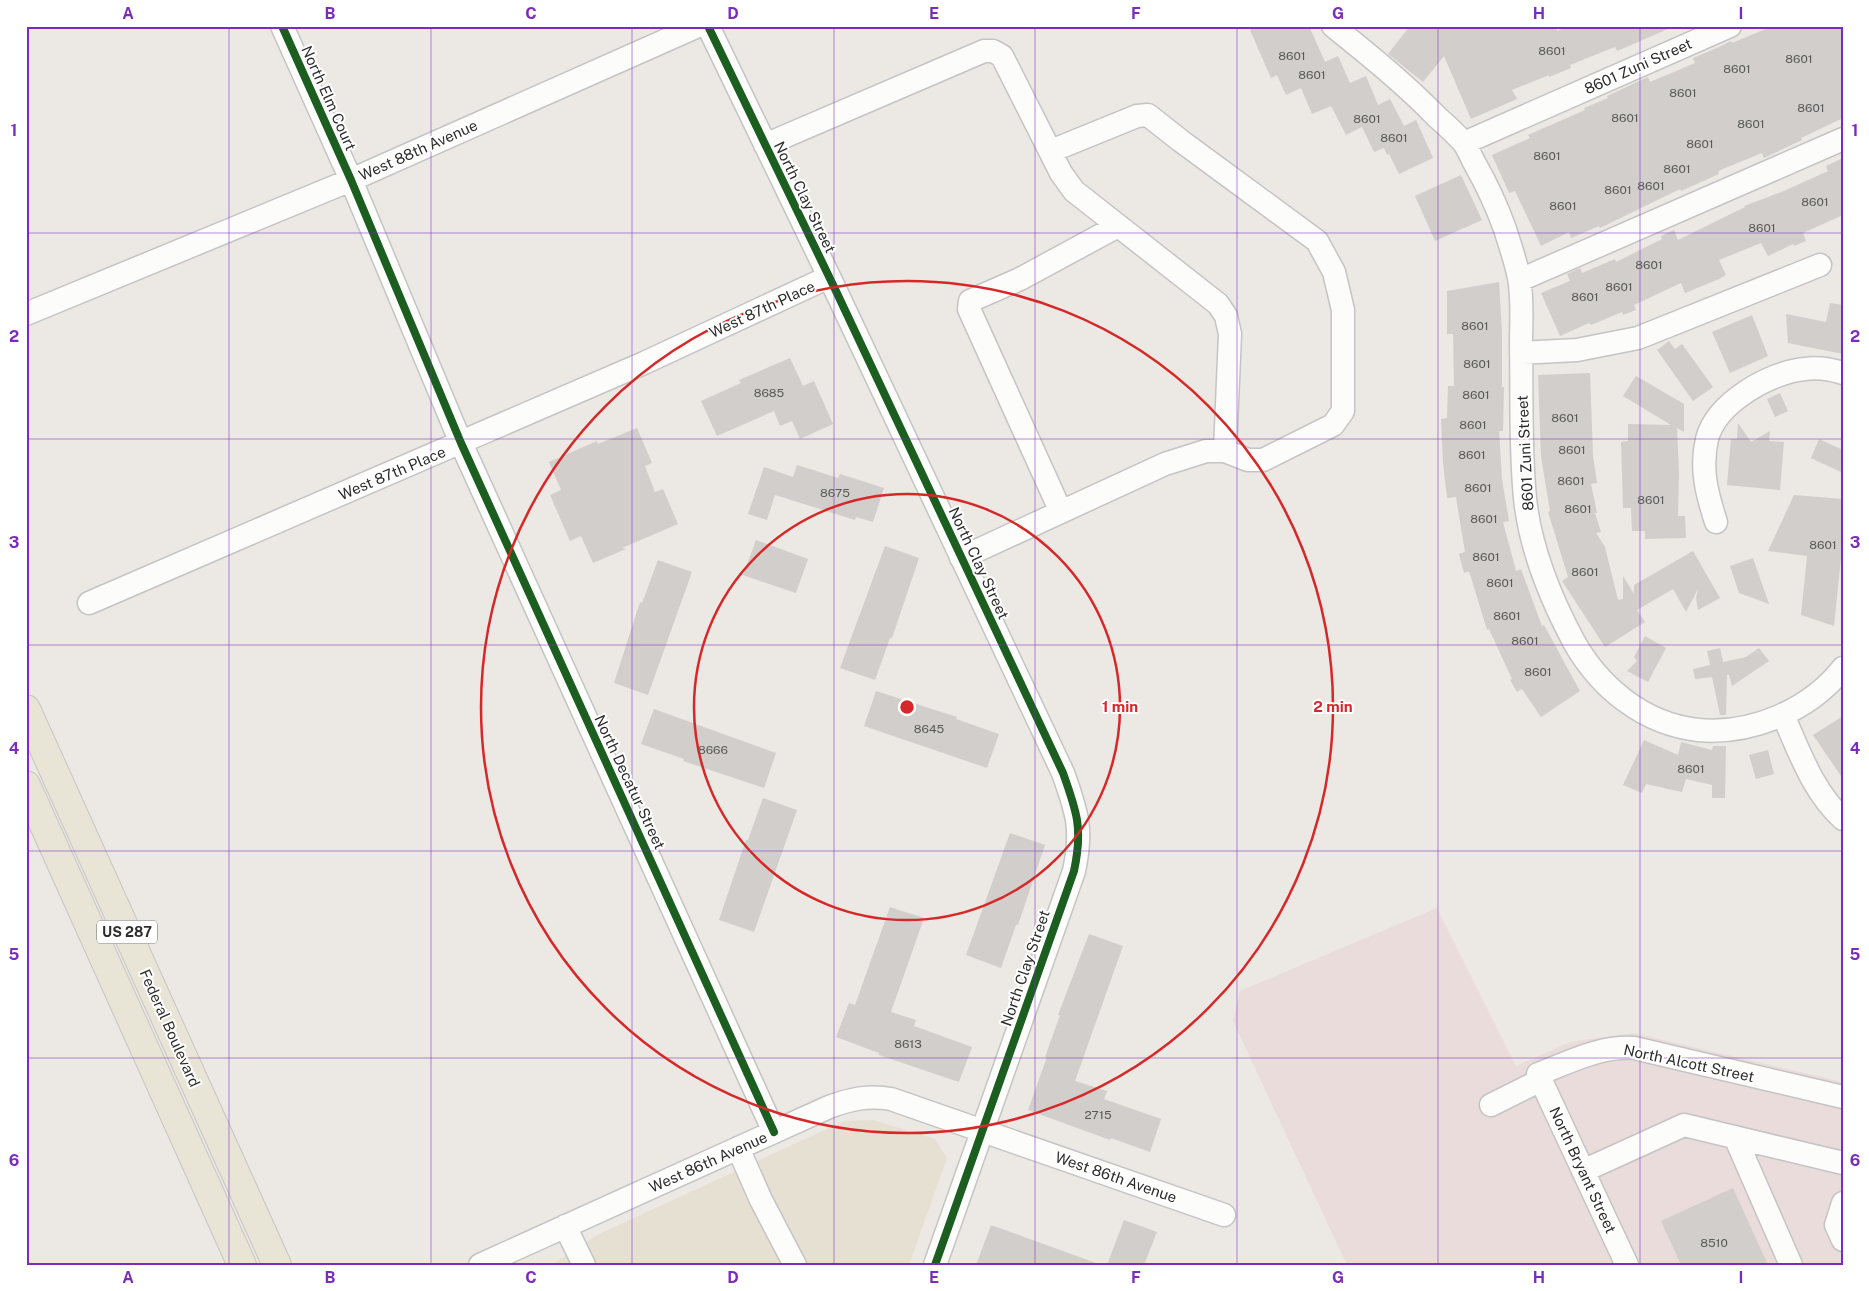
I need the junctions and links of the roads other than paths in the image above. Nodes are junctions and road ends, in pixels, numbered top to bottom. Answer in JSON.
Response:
{"nodes":[{"id":1,"x":282,"y":26,"type":"edge"},
{"id":2,"x":698,"y":26,"type":"edge"},
{"id":3,"x":708,"y":26,"type":"edge"},
{"id":4,"x":1730,"y":26,"type":"edge"},
{"id":5,"x":1342,"y":28,"type":"edge"},
{"id":6,"x":1843,"y":139,"type":"edge"},
{"id":7,"x":1464,"y":143,"type":"junction"},
{"id":8,"x":765,"y":145,"type":"junction"},
{"id":9,"x":1051,"y":151,"type":"junction"},
{"id":10,"x":351,"y":180,"type":"junction"},
{"id":11,"x":1118,"y":226,"type":"junction"},
{"id":12,"x":1820,"y":265,"type":"dead end"},
{"id":13,"x":829,"y":277,"type":"junction"},
{"id":14,"x":1520,"y":280,"type":"junction"},
{"id":15,"x":26,"y":314,"type":"edge"},
{"id":16,"x":1521,"y":353,"type":"junction"},
{"id":17,"x":1843,"y":373,"type":"edge"},
{"id":18,"x":460,"y":443,"type":"junction"},
{"id":19,"x":1225,"y":451,"type":"junction"},
{"id":20,"x":1061,"y":512,"type":"junction"},
{"id":21,"x":1716,"y":522,"type":"dead end"},
{"id":22,"x":961,"y":558,"type":"junction"},
{"id":23,"x":89,"y":603,"type":"dead end"},
{"id":24,"x":1843,"y":668,"type":"edge"},
{"id":25,"x":26,"y":709,"type":"edge"},
{"id":26,"x":1783,"y":715,"type":"junction"},
{"id":27,"x":26,"y":785,"type":"edge"},
{"id":28,"x":1843,"y":819,"type":"edge"},
{"id":29,"x":1540,"y":1077,"type":"junction"},
{"id":30,"x":1843,"y":1097,"type":"edge"},
{"id":31,"x":1491,"y":1104,"type":"dead end"},
{"id":32,"x":983,"y":1130,"type":"junction"},
{"id":33,"x":774,"y":1132,"type":"junction"},
{"id":34,"x":1735,"y":1137,"type":"junction"},
{"id":35,"x":738,"y":1148,"type":"junction"},
{"id":36,"x":1843,"y":1163,"type":"edge"},
{"id":37,"x":1583,"y":1171,"type":"junction"},
{"id":38,"x":1843,"y":1203,"type":"edge"},
{"id":39,"x":1224,"y":1215,"type":"dead end"},
{"id":40,"x":565,"y":1226,"type":"junction"},
{"id":41,"x":1843,"y":1240,"type":"edge"},
{"id":42,"x":242,"y":1265,"type":"edge"},
{"id":43,"x":277,"y":1265,"type":"edge"},
{"id":44,"x":480,"y":1265,"type":"edge"},
{"id":45,"x":584,"y":1265,"type":"edge"},
{"id":46,"x":796,"y":1265,"type":"edge"},
{"id":47,"x":935,"y":1265,"type":"edge"},
{"id":48,"x":1627,"y":1265,"type":"edge"},
{"id":49,"x":1791,"y":1265,"type":"edge"}],
"edges":[{"from":1,"to":10,"type":"street","name":"North Elm Court"},
{"from":2,"to":10,"type":"street","name":"West 88th Avenue"},
{"from":3,"to":8,"type":"street","name":"North Clay Street"},
{"from":4,"to":7,"type":"street","name":"8601 Zuni Street"},
{"from":5,"to":7,"type":"street","name":"8601 Zuni Street"},
{"from":6,"to":14,"type":"street"},
{"from":7,"to":14,"type":"street","name":"8601 Zuni Street"},
{"from":8,"to":9,"type":"street"},
{"from":8,"to":13,"type":"street","name":"North Clay Street"},
{"from":9,"to":11,"type":"street"},
{"from":9,"to":19,"type":"street"},
{"from":10,"to":15,"type":"street","name":"West 88th Avenue"},
{"from":10,"to":18,"type":"street","name":"North Elm Court"},
{"from":11,"to":19,"type":"street"},
{"from":11,"to":20,"type":"street"},
{"from":12,"to":16,"type":"street"},
{"from":13,"to":18,"type":"street","name":"West 87th Place"},
{"from":13,"to":22,"type":"street","name":"North Clay Street"},
{"from":14,"to":16,"type":"street","name":"8601 Zuni Street"},
{"from":16,"to":26,"type":"street","name":"8601 Zuni Street"},
{"from":17,"to":21,"type":"street"},
{"from":18,"to":23,"type":"street","name":"West 87th Place"},
{"from":18,"to":33,"type":"street","name":"North Decatur Street"},
{"from":19,"to":20,"type":"street"},
{"from":20,"to":22,"type":"street"},
{"from":22,"to":32,"type":"street","name":"North Clay Street"},
{"from":24,"to":26,"type":"street","name":"8601 Zuni Street"},
{"from":25,"to":43,"type":"main road","name":"Federal Boulevard","number":"US 287"},
{"from":26,"to":28,"type":"street"},
{"from":27,"to":42,"type":"main road","name":"Federal Boulevard","number":"US 287"},
{"from":29,"to":30,"type":"street","name":"North Alcott Street"},
{"from":29,"to":31,"type":"street","name":"North Alcott Street"},
{"from":29,"to":37,"type":"street","name":"North Bryant Street"},
{"from":32,"to":33,"type":"street","name":"West 86th Avenue"},
{"from":32,"to":39,"type":"street","name":"West 86th Avenue"},
{"from":32,"to":47,"type":"street"},
{"from":33,"to":35,"type":"street","name":"West 86th Avenue"},
{"from":34,"to":36,"type":"street"},
{"from":34,"to":37,"type":"street"},
{"from":34,"to":49,"type":"street"},
{"from":35,"to":40,"type":"street","name":"West 86th Avenue"},
{"from":35,"to":46,"type":"street"},
{"from":37,"to":48,"type":"street","name":"North Bryant Street"},
{"from":38,"to":41,"type":"street"},
{"from":40,"to":44,"type":"street","name":"West 86th Avenue"},
{"from":40,"to":45,"type":"street"}]}
